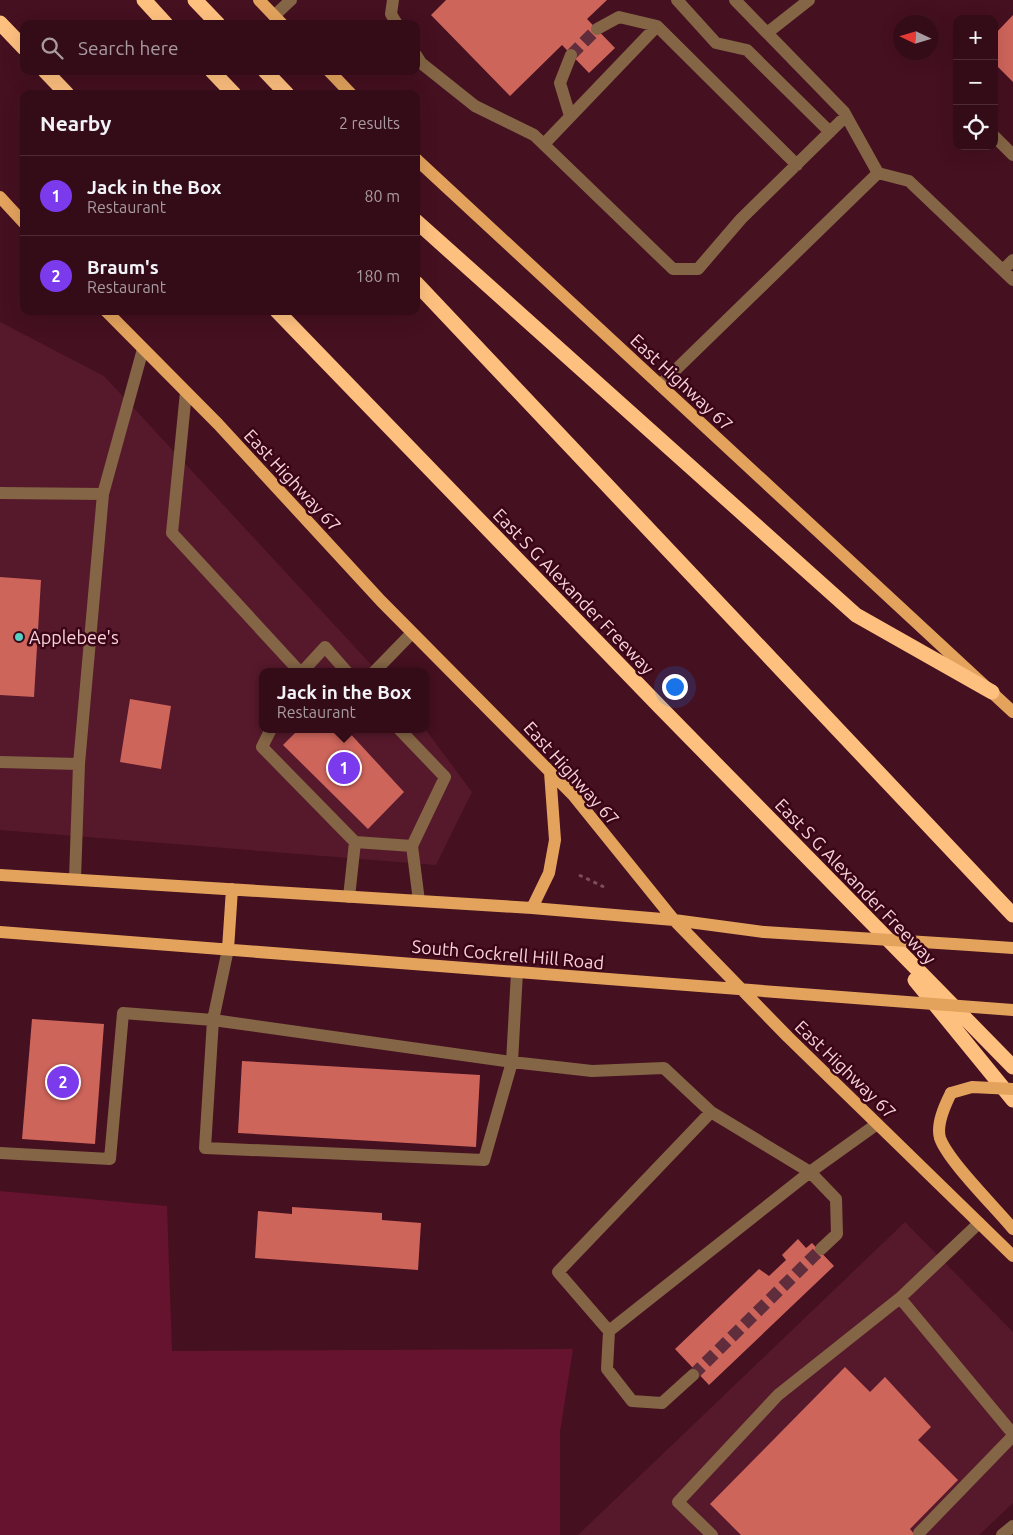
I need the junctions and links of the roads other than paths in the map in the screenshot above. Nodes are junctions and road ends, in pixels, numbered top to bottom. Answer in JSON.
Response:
{"nodes":[{"id":1,"x":144,"y":0,"type":"edge"},
{"id":2,"x":195,"y":0,"type":"edge"},
{"id":3,"x":259,"y":0,"type":"edge"},
{"id":4,"x":291,"y":0,"type":"edge"},
{"id":5,"x":393,"y":0,"type":"edge"},
{"id":6,"x":677,"y":0,"type":"edge"},
{"id":7,"x":735,"y":0,"type":"edge"},
{"id":8,"x":809,"y":0,"type":"edge"},
{"id":9,"x":162,"y":20,"type":"edge"},
{"id":10,"x":214,"y":20,"type":"edge"},
{"id":11,"x":278,"y":20,"type":"edge"},
{"id":12,"x":395,"y":20,"type":"edge"},
{"id":13,"x":0,"y":23,"type":"edge"},
{"id":14,"x":657,"y":26,"type":"junction"},
{"id":15,"x":597,"y":29,"type":"tunnel mouth"},
{"id":16,"x":767,"y":33,"type":"junction"},
{"id":17,"x":20,"y":44,"type":"edge"},
{"id":18,"x":571,"y":55,"type":"tunnel mouth"},
{"id":19,"x":420,"y":61,"type":"edge"},
{"id":20,"x":49,"y":75,"type":"edge"},
{"id":21,"x":216,"y":75,"type":"edge"},
{"id":22,"x":269,"y":75,"type":"edge"},
{"id":23,"x":333,"y":75,"type":"edge"},
{"id":24,"x":63,"y":90,"type":"edge"},
{"id":25,"x":230,"y":90,"type":"edge"},
{"id":26,"x":283,"y":90,"type":"edge"},
{"id":27,"x":347,"y":90,"type":"edge"},
{"id":28,"x":570,"y":116,"type":"junction"},
{"id":29,"x":846,"y":116,"type":"junction"},
{"id":30,"x":830,"y":132,"type":"junction"},
{"id":31,"x":998,"y":140,"type":"edge"},
{"id":32,"x":544,"y":144,"type":"junction"},
{"id":33,"x":1013,"y":155,"type":"edge"},
{"id":34,"x":420,"y":162,"type":"edge"},
{"id":35,"x":796,"y":165,"type":"junction"},
{"id":36,"x":878,"y":173,"type":"junction"},
{"id":37,"x":0,"y":197,"type":"edge"},
{"id":38,"x":20,"y":219,"type":"edge"},
{"id":39,"x":420,"y":224,"type":"edge"},
{"id":40,"x":1013,"y":260,"type":"edge"},
{"id":41,"x":1003,"y":270,"type":"junction"},
{"id":42,"x":1013,"y":280,"type":"edge"},
{"id":43,"x":420,"y":287,"type":"edge"},
{"id":44,"x":110,"y":315,"type":"edge"},
{"id":45,"x":281,"y":315,"type":"edge"},
{"id":46,"x":144,"y":349,"type":"junction"},
{"id":47,"x":660,"y":385,"type":"junction"},
{"id":48,"x":186,"y":392,"type":"junction"},
{"id":49,"x":0,"y":493,"type":"edge"},
{"id":50,"x":103,"y":494,"type":"junction"},
{"id":51,"x":412,"y":633,"type":"junction"},
{"id":52,"x":297,"y":668,"type":"edge"},
{"id":53,"x":305,"y":668,"type":"edge"},
{"id":54,"x":343,"y":668,"type":"edge"},
{"id":55,"x":378,"y":668,"type":"edge"},
{"id":56,"x":992,"y":692,"type":"junction"},
{"id":57,"x":1013,"y":712,"type":"edge"},
{"id":58,"x":269,"y":733,"type":"edge"},
{"id":59,"x":403,"y":733,"type":"edge"},
{"id":60,"x":0,"y":762,"type":"edge"},
{"id":61,"x":80,"y":764,"type":"junction"},
{"id":62,"x":550,"y":772,"type":"junction"},
{"id":63,"x":355,"y":842,"type":"junction"},
{"id":64,"x":412,"y":846,"type":"junction"},
{"id":65,"x":0,"y":874,"type":"edge"},
{"id":66,"x":75,"y":879,"type":"junction"},
{"id":67,"x":232,"y":889,"type":"junction"},
{"id":68,"x":349,"y":897,"type":"junction"},
{"id":69,"x":419,"y":901,"type":"junction"},
{"id":70,"x":855,"y":907,"type":"junction"},
{"id":71,"x":532,"y":908,"type":"junction"},
{"id":72,"x":1013,"y":915,"type":"edge"},
{"id":73,"x":674,"y":920,"type":"junction"},
{"id":74,"x":0,"y":932,"type":"edge"},
{"id":75,"x":1013,"y":948,"type":"edge"},
{"id":76,"x":228,"y":950,"type":"junction"},
{"id":77,"x":517,"y":972,"type":"junction"},
{"id":78,"x":744,"y":990,"type":"junction"},
{"id":79,"x":1013,"y":1010,"type":"edge"},
{"id":80,"x":213,"y":1020,"type":"junction"},
{"id":81,"x":512,"y":1062,"type":"junction"},
{"id":82,"x":1013,"y":1067,"type":"edge"},
{"id":83,"x":1013,"y":1090,"type":"edge"},
{"id":84,"x":1013,"y":1100,"type":"edge"},
{"id":85,"x":711,"y":1112,"type":"junction"},
{"id":86,"x":877,"y":1124,"type":"junction"},
{"id":87,"x":0,"y":1153,"type":"edge"},
{"id":88,"x":810,"y":1172,"type":"junction"},
{"id":89,"x":979,"y":1223,"type":"junction"},
{"id":90,"x":1013,"y":1229,"type":"edge"},
{"id":91,"x":822,"y":1248,"type":"tunnel mouth"},
{"id":92,"x":1013,"y":1256,"type":"edge"},
{"id":93,"x":900,"y":1298,"type":"junction"},
{"id":94,"x":609,"y":1331,"type":"junction"},
{"id":95,"x":693,"y":1375,"type":"tunnel mouth"},
{"id":96,"x":1013,"y":1435,"type":"edge"},
{"id":97,"x":1013,"y":1526,"type":"edge"},
{"id":98,"x":919,"y":1533,"type":"dead end"},
{"id":99,"x":712,"y":1535,"type":"edge"},
{"id":100,"x":1002,"y":1535,"type":"edge"}],
"edges":[{"from":1,"to":9,"type":"highway"},
{"from":2,"to":10,"type":"highway"},
{"from":3,"to":11,"type":"main road"},
{"from":4,"to":11,"type":"street"},
{"from":5,"to":12,"type":"street"},
{"from":6,"to":30,"type":"street"},
{"from":7,"to":16,"type":"street"},
{"from":8,"to":16,"type":"street"},
{"from":13,"to":17,"type":"highway"},
{"from":14,"to":15,"type":"street"},
{"from":14,"to":28,"type":"street"},
{"from":14,"to":35,"type":"street"},
{"from":16,"to":29,"type":"street"},
{"from":18,"to":28,"type":"street"},
{"from":19,"to":32,"type":"street"},
{"from":20,"to":24,"type":"highway"},
{"from":21,"to":25,"type":"highway"},
{"from":22,"to":26,"type":"highway"},
{"from":23,"to":27,"type":"main road"},
{"from":28,"to":32,"type":"street"},
{"from":29,"to":30,"type":"street"},
{"from":29,"to":36,"type":"street"},
{"from":30,"to":35,"type":"street"},
{"from":31,"to":33,"type":"street"},
{"from":32,"to":35,"type":"street"},
{"from":34,"to":47,"type":"main road","name":"East Highway 67"},
{"from":36,"to":41,"type":"street"},
{"from":36,"to":47,"type":"street"},
{"from":37,"to":38,"type":"main road"},
{"from":39,"to":56,"type":"highway"},
{"from":40,"to":41,"type":"street"},
{"from":41,"to":42,"type":"street"},
{"from":43,"to":72,"type":"highway"},
{"from":44,"to":46,"type":"main road","name":"East Highway 67"},
{"from":45,"to":70,"type":"highway","name":"East S G Alexander Freeway"},
{"from":46,"to":48,"type":"main road","name":"East Highway 67"},
{"from":46,"to":50,"type":"street"},
{"from":47,"to":56,"type":"main road","name":"East Highway 67"},
{"from":48,"to":51,"type":"main road","name":"East Highway 67"},
{"from":48,"to":52,"type":"street"},
{"from":49,"to":50,"type":"street"},
{"from":50,"to":61,"type":"street"},
{"from":51,"to":55,"type":"street"},
{"from":51,"to":62,"type":"main road","name":"East Highway 67"},
{"from":53,"to":54,"type":"street"},
{"from":56,"to":57,"type":"main road","name":"East Highway 67"},
{"from":58,"to":63,"type":"street"},
{"from":59,"to":64,"type":"street"},
{"from":60,"to":61,"type":"street"},
{"from":61,"to":66,"type":"street"},
{"from":62,"to":71,"type":"main road"},
{"from":62,"to":73,"type":"main road","name":"East Highway 67"},
{"from":63,"to":64,"type":"street"},
{"from":63,"to":68,"type":"street"},
{"from":64,"to":69,"type":"street"},
{"from":65,"to":66,"type":"main road"},
{"from":66,"to":67,"type":"main road"},
{"from":67,"to":68,"type":"main road"},
{"from":67,"to":76,"type":"main road"},
{"from":68,"to":69,"type":"main road"},
{"from":69,"to":71,"type":"main road"},
{"from":70,"to":82,"type":"highway","name":"East S G Alexander Freeway"},
{"from":70,"to":84,"type":"highway"},
{"from":71,"to":73,"type":"main road"},
{"from":73,"to":75,"type":"main road","bridge":true},
{"from":73,"to":78,"type":"main road","name":"East Highway 67"},
{"from":74,"to":76,"type":"main road","name":"South Cockrell Hill Road"},
{"from":76,"to":77,"type":"main road","name":"South Cockrell Hill Road"},
{"from":76,"to":80,"type":"street"},
{"from":77,"to":78,"type":"main road","name":"South Cockrell Hill Road"},
{"from":77,"to":81,"type":"street"},
{"from":78,"to":79,"type":"main road","name":"South Cockrell Hill Road","bridge":true},
{"from":78,"to":86,"type":"main road","name":"East Highway 67"},
{"from":80,"to":81,"type":"street"},
{"from":80,"to":81,"type":"street"},
{"from":80,"to":87,"type":"street"},
{"from":81,"to":85,"type":"street"},
{"from":83,"to":90,"type":"main road","bridge":true},
{"from":85,"to":88,"type":"street"},
{"from":85,"to":94,"type":"street"},
{"from":86,"to":88,"type":"street"},
{"from":86,"to":89,"type":"main road","name":"East Highway 67"},
{"from":88,"to":91,"type":"street"},
{"from":88,"to":94,"type":"street"},
{"from":89,"to":92,"type":"main road","name":"East Highway 67"},
{"from":89,"to":93,"type":"street"},
{"from":93,"to":96,"type":"street"},
{"from":93,"to":99,"type":"street"},
{"from":94,"to":95,"type":"street"},
{"from":96,"to":98,"type":"street"},
{"from":97,"to":100,"type":"street"}]}
